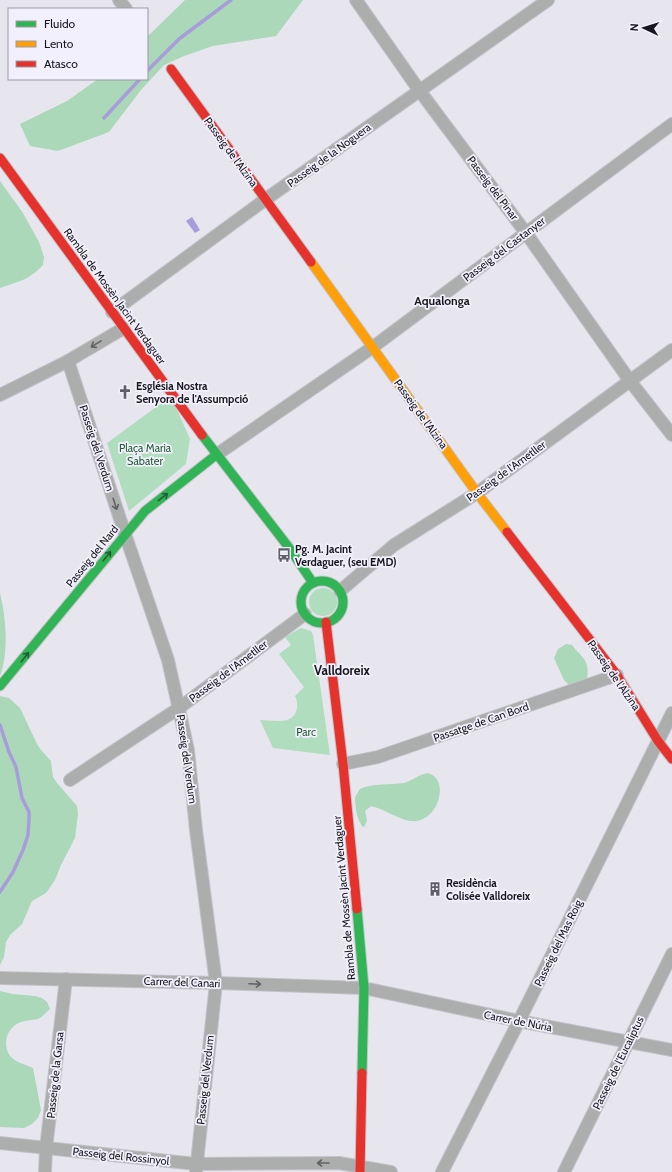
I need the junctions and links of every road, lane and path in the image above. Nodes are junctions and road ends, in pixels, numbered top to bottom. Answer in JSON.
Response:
{"nodes":[{"id":1,"x":119,"y":0,"type":"edge"},
{"id":2,"x":356,"y":0,"type":"edge"},
{"id":3,"x":548,"y":0,"type":"edge"},
{"id":4,"x":125,"y":8,"type":"edge"},
{"id":5,"x":171,"y":69,"type":"dead end"},
{"id":6,"x":419,"y":90,"type":"junction"},
{"id":7,"x":672,"y":124,"type":"edge"},
{"id":8,"x":0,"y":158,"type":"edge"},
{"id":9,"x":266,"y":199,"type":"junction"},
{"id":10,"x":526,"y":233,"type":"junction"},
{"id":11,"x":112,"y":312,"type":"junction"},
{"id":12,"x":124,"y":328,"type":"junction"},
{"id":13,"x":373,"y":346,"type":"junction"},
{"id":14,"x":672,"y":350,"type":"edge"},
{"id":15,"x":68,"y":361,"type":"junction"},
{"id":16,"x":630,"y":381,"type":"junction"},
{"id":17,"x":0,"y":395,"type":"edge"},
{"id":18,"x":672,"y":435,"type":"edge"},
{"id":19,"x":216,"y":455,"type":"junction"},
{"id":20,"x":477,"y":493,"type":"junction"},
{"id":21,"x":125,"y":534,"type":"junction"},
{"id":22,"x":312,"y":583,"type":"junction"},
{"id":23,"x":340,"y":591,"type":"junction"},
{"id":24,"x":305,"y":614,"type":"junction"},
{"id":25,"x":326,"y":622,"type":"junction"},
{"id":26,"x":617,"y":675,"type":"junction"},
{"id":27,"x":0,"y":686,"type":"edge"},
{"id":28,"x":179,"y":708,"type":"junction"},
{"id":29,"x":672,"y":713,"type":"edge"},
{"id":30,"x":658,"y":741,"type":"junction"},
{"id":31,"x":672,"y":759,"type":"edge"},
{"id":32,"x":343,"y":764,"type":"junction"},
{"id":33,"x":70,"y":780,"type":"dead end"},
{"id":34,"x":672,"y":954,"type":"edge"},
{"id":35,"x":0,"y":978,"type":"edge"},
{"id":36,"x":66,"y":979,"type":"junction"},
{"id":37,"x":216,"y":983,"type":"junction"},
{"id":38,"x":364,"y":988,"type":"junction"},
{"id":39,"x":519,"y":1021,"type":"junction"},
{"id":40,"x":628,"y":1042,"type":"junction"},
{"id":41,"x":672,"y":1050,"type":"edge"},
{"id":42,"x":0,"y":1143,"type":"edge"},
{"id":43,"x":46,"y":1148,"type":"junction"},
{"id":44,"x":196,"y":1168,"type":"edge"},
{"id":45,"x":361,"y":1169,"type":"edge"},
{"id":46,"x":45,"y":1172,"type":"edge"},
{"id":47,"x":391,"y":1172,"type":"edge"},
{"id":48,"x":442,"y":1172,"type":"edge"},
{"id":49,"x":564,"y":1172,"type":"edge"}],
"edges":[{"from":1,"to":4,"type":"street"},
{"from":2,"to":6,"type":"street","name":"Passeig del Pinar"},
{"from":3,"to":6,"type":"street","name":"Passeig de la Noguera"},
{"from":5,"to":9,"type":"street","name":"Passeig de l'Alzina"},
{"from":6,"to":9,"type":"street","name":"Passeig de la Noguera"},
{"from":6,"to":10,"type":"street","name":"Passeig del Pinar"},
{"from":7,"to":10,"type":"street","name":"Passeig del Castanyer"},
{"from":8,"to":11,"type":"street","name":"Rambla de Mossèn Jacint Verdaguer"},
{"from":9,"to":11,"type":"street","name":"Passeig de la Noguera"},
{"from":9,"to":13,"type":"street","name":"Passeig de l'Alzina"},
{"from":10,"to":13,"type":"street","name":"Passeig del Castanyer"},
{"from":10,"to":16,"type":"street","name":"Passeig del Pinar"},
{"from":11,"to":12,"type":"street","name":"Rambla de Mossèn Jacint Verdaguer"},
{"from":12,"to":15,"type":"street","one_way":true},
{"from":12,"to":19,"type":"street","name":"Rambla de Mossèn Jacint Verdaguer"},
{"from":13,"to":19,"type":"street","name":"Passeig del Castanyer"},
{"from":13,"to":20,"type":"street","name":"Passeig de l'Alzina"},
{"from":14,"to":16,"type":"street","name":"Passeig de l'Ametller"},
{"from":15,"to":17,"type":"street"},
{"from":15,"to":21,"type":"street","name":"Passeig del Verdum","one_way":true},
{"from":16,"to":18,"type":"street","name":"Passeig del Pinar"},
{"from":16,"to":20,"type":"street","name":"Passeig de l'Ametller"},
{"from":21,"to":19,"type":"street","name":"Passeig del Nard","one_way":true},
{"from":19,"to":22,"type":"street","name":"Rambla de Mossèn Jacint Verdaguer"},
{"from":20,"to":23,"type":"street","name":"Passeig de l'Ametller"},
{"from":20,"to":26,"type":"street","name":"Passeig de l'Alzina"},
{"from":27,"to":21,"type":"street","name":"Passeig del Nard","one_way":true},
{"from":21,"to":28,"type":"street","name":"Passeig del Verdum"},
{"from":22,"to":23,"type":"street"},
{"from":22,"to":24,"type":"street"},
{"from":23,"to":25,"type":"street"},
{"from":24,"to":25,"type":"street"},
{"from":24,"to":28,"type":"street","name":"Passeig de l'Ametller"},
{"from":25,"to":32,"type":"street","name":"Rambla de Mossèn Jacint Verdaguer"},
{"from":26,"to":30,"type":"street","name":"Passeig de l'Alzina"},
{"from":26,"to":32,"type":"street","name":"Passatge de Can Bord"},
{"from":28,"to":33,"type":"street","name":"Passeig de l'Ametller"},
{"from":28,"to":37,"type":"street","name":"Passeig del Verdum"},
{"from":29,"to":30,"type":"street","name":"Passeig del Mas Roig"},
{"from":30,"to":31,"type":"street","name":"Passeig de l'Alzina"},
{"from":30,"to":39,"type":"street","name":"Passeig del Mas Roig"},
{"from":32,"to":38,"type":"street","name":"Rambla de Mossèn Jacint Verdaguer"},
{"from":34,"to":40,"type":"street","name":"Passeig de l'Eucaliptus"},
{"from":35,"to":36,"type":"street","name":"Carrer del Canari"},
{"from":36,"to":37,"type":"street","name":"Carrer del Canari"},
{"from":36,"to":43,"type":"street","name":"Passeig de la Garsa"},
{"from":37,"to":38,"type":"street","name":"Carrer del Canari","one_way":true},
{"from":37,"to":44,"type":"street","name":"Passeig del Verdum"},
{"from":38,"to":39,"type":"street","name":"Carrer de Núria"},
{"from":38,"to":45,"type":"street","name":"Rambla de Mossèn Jacint Verdaguer"},
{"from":39,"to":40,"type":"street","name":"Carrer de Núria"},
{"from":39,"to":48,"type":"street","name":"Passeig del Mas Roig"},
{"from":40,"to":41,"type":"street","name":"Carrer de Núria"},
{"from":40,"to":49,"type":"street","name":"Passeig de l'Eucaliptus"},
{"from":42,"to":43,"type":"street","name":"Passeig del Rossinyol"},
{"from":43,"to":44,"type":"street","name":"Passeig del Rossinyol"},
{"from":43,"to":46,"type":"street","name":"Passeig de la Garsa"},
{"from":45,"to":44,"type":"street","name":"Passeig del Rossinyol","one_way":true},
{"from":45,"to":47,"type":"street","name":"Passeig del Rossinyol"}]}
